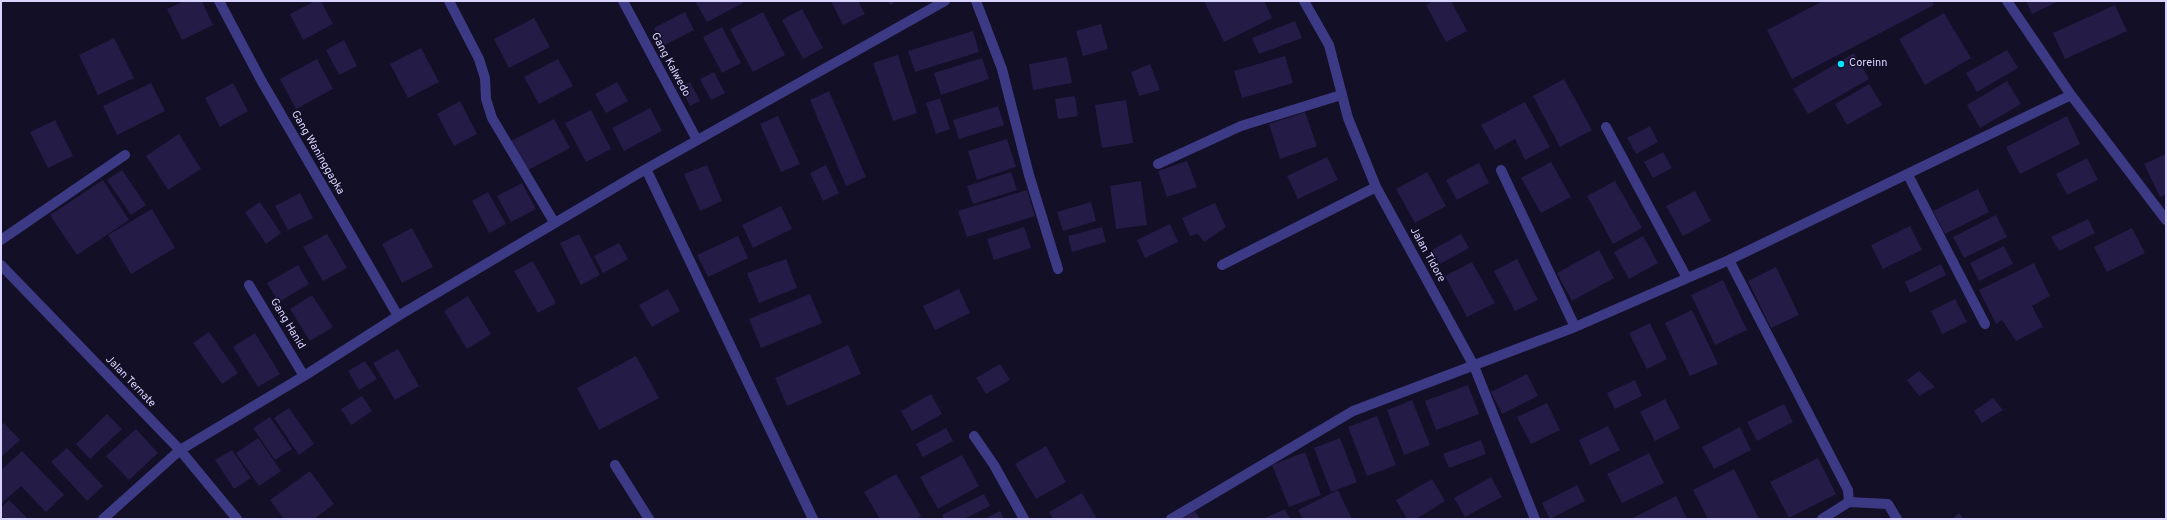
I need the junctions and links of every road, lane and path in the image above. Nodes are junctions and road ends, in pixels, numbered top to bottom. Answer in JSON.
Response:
{"nodes":[{"id":1,"x":218,"y":1,"type":"edge"},
{"id":2,"x":449,"y":1,"type":"edge"},
{"id":3,"x":623,"y":1,"type":"edge"},
{"id":4,"x":945,"y":1,"type":"edge"},
{"id":5,"x":976,"y":1,"type":"edge"},
{"id":6,"x":1304,"y":1,"type":"edge"},
{"id":7,"x":2007,"y":1,"type":"edge"},
{"id":8,"x":1341,"y":95,"type":"junction"},
{"id":9,"x":2071,"y":95,"type":"junction"},
{"id":10,"x":1606,"y":127,"type":"dead end"},
{"id":11,"x":697,"y":140,"type":"junction"},
{"id":12,"x":124,"y":155,"type":"dead end"},
{"id":13,"x":1158,"y":164,"type":"dead end"},
{"id":14,"x":646,"y":169,"type":"junction"},
{"id":15,"x":1501,"y":170,"type":"dead end"},
{"id":16,"x":1908,"y":175,"type":"junction"},
{"id":17,"x":1376,"y":187,"type":"junction"},
{"id":18,"x":2166,"y":219,"type":"edge"},
{"id":19,"x":554,"y":222,"type":"junction"},
{"id":20,"x":1,"y":240,"type":"edge"},
{"id":21,"x":1729,"y":260,"type":"junction"},
{"id":22,"x":1,"y":265,"type":"edge"},
{"id":23,"x":1222,"y":265,"type":"dead end"},
{"id":24,"x":1058,"y":268,"type":"dead end"},
{"id":25,"x":1687,"y":278,"type":"junction"},
{"id":26,"x":249,"y":285,"type":"dead end"},
{"id":27,"x":398,"y":316,"type":"junction"},
{"id":28,"x":1985,"y":324,"type":"dead end"},
{"id":29,"x":1575,"y":327,"type":"junction"},
{"id":30,"x":1474,"y":366,"type":"junction"},
{"id":31,"x":304,"y":376,"type":"junction"},
{"id":32,"x":974,"y":436,"type":"dead end"},
{"id":33,"x":180,"y":450,"type":"junction"},
{"id":34,"x":615,"y":465,"type":"dead end"},
{"id":35,"x":1849,"y":502,"type":"junction"},
{"id":36,"x":103,"y":519,"type":"edge"},
{"id":37,"x":236,"y":519,"type":"edge"},
{"id":38,"x":649,"y":519,"type":"edge"},
{"id":39,"x":812,"y":519,"type":"edge"},
{"id":40,"x":1024,"y":519,"type":"edge"},
{"id":41,"x":1171,"y":519,"type":"edge"},
{"id":42,"x":1535,"y":519,"type":"edge"},
{"id":43,"x":1822,"y":519,"type":"edge"},
{"id":44,"x":1897,"y":519,"type":"edge"}],
"edges":[{"from":1,"to":27,"type":"street","name":"Gang Waninggapka"},
{"from":2,"to":19,"type":"street"},
{"from":3,"to":11,"type":"street","name":"Gang Kalwedo"},
{"from":4,"to":11,"type":"street"},
{"from":5,"to":24,"type":"street"},
{"from":6,"to":8,"type":"street","name":"Jalan Tidore"},
{"from":7,"to":9,"type":"street"},
{"from":8,"to":13,"type":"street"},
{"from":8,"to":17,"type":"street","name":"Jalan Tidore"},
{"from":9,"to":16,"type":"street"},
{"from":9,"to":18,"type":"street"},
{"from":10,"to":25,"type":"street"},
{"from":11,"to":14,"type":"street"},
{"from":12,"to":20,"type":"street"},
{"from":14,"to":19,"type":"street"},
{"from":14,"to":39,"type":"street"},
{"from":15,"to":29,"type":"street"},
{"from":16,"to":21,"type":"street"},
{"from":16,"to":28,"type":"street"},
{"from":17,"to":23,"type":"street"},
{"from":17,"to":30,"type":"street","name":"Jalan Tidore"},
{"from":19,"to":27,"type":"street"},
{"from":21,"to":25,"type":"street"},
{"from":21,"to":35,"type":"street"},
{"from":22,"to":33,"type":"street","name":"Jalan Ternate"},
{"from":25,"to":29,"type":"street"},
{"from":26,"to":31,"type":"street","name":"Gang Hanid"},
{"from":27,"to":31,"type":"street"},
{"from":29,"to":30,"type":"street"},
{"from":30,"to":41,"type":"street"},
{"from":30,"to":42,"type":"street","name":"Jalan Tidore"},
{"from":31,"to":33,"type":"street"},
{"from":32,"to":40,"type":"street"},
{"from":33,"to":36,"type":"street"},
{"from":33,"to":37,"type":"street","name":"Jalan Ternate"},
{"from":34,"to":38,"type":"street"},
{"from":35,"to":43,"type":"street"},
{"from":35,"to":44,"type":"street"}]}
